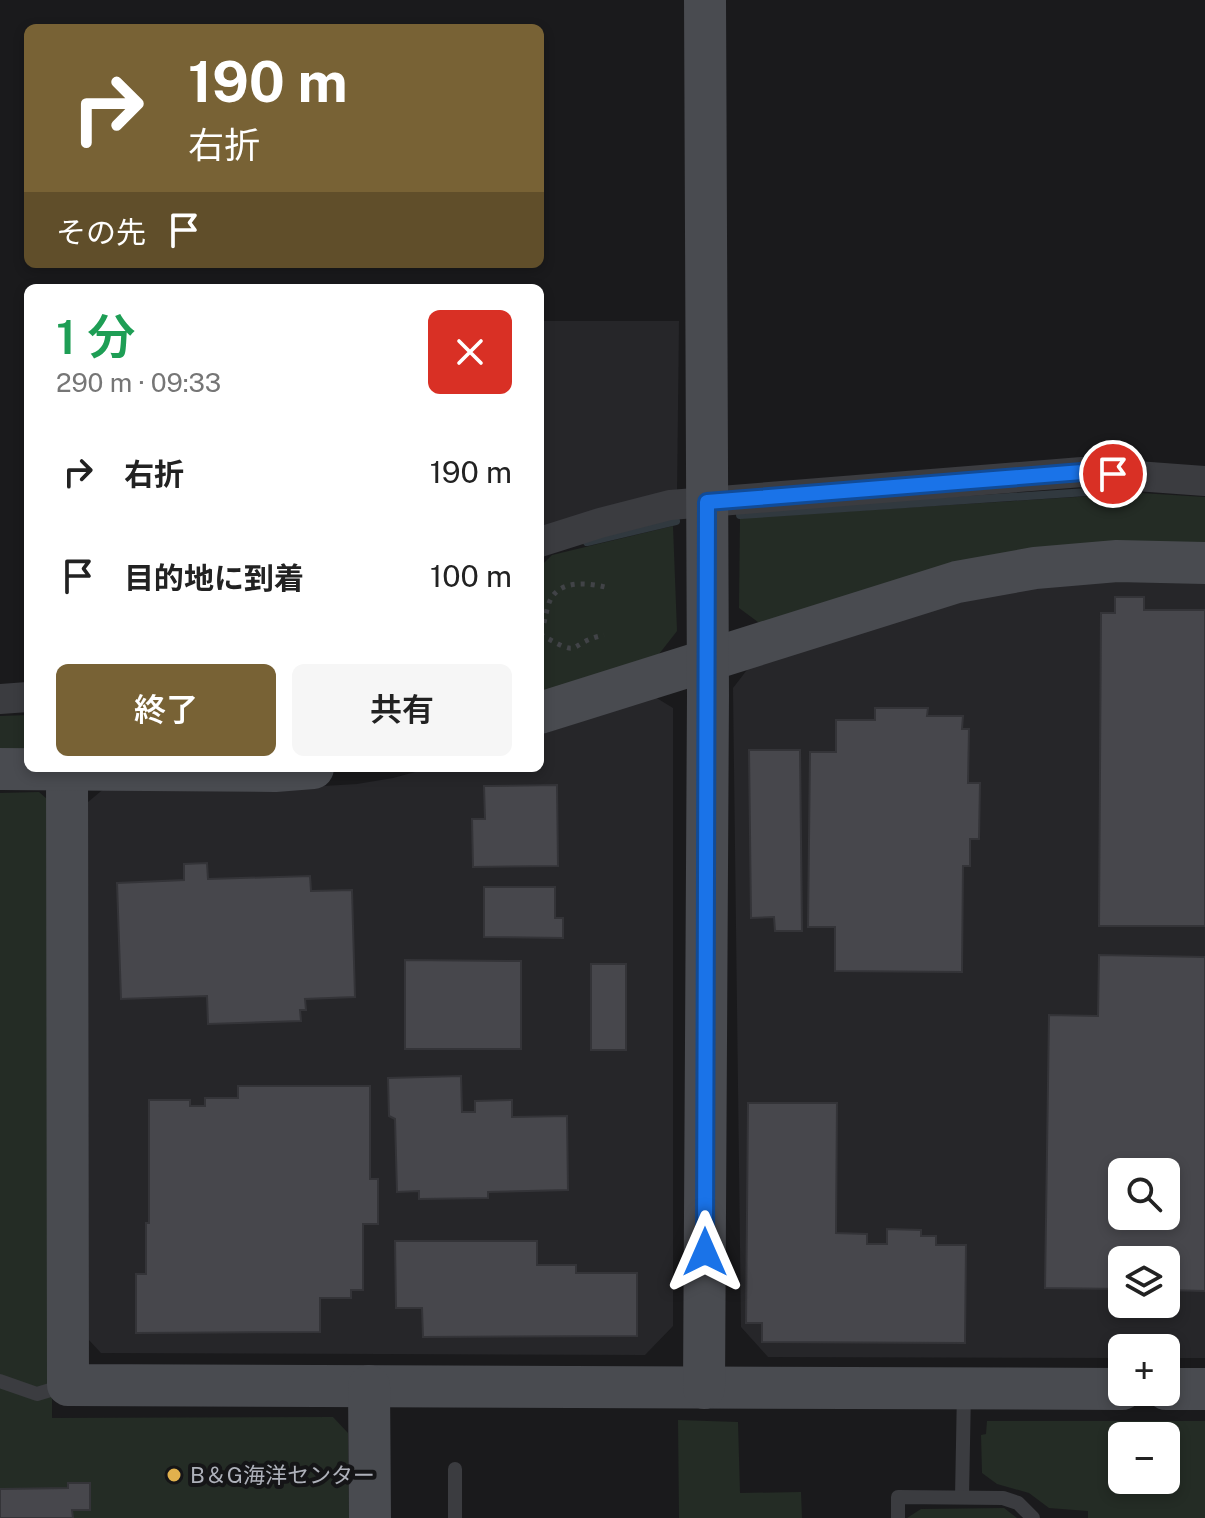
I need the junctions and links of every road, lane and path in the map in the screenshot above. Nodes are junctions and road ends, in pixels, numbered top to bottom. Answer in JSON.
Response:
{"nodes":[{"id":1,"x":705,"y":0,"type":"edge"},
{"id":2,"x":1205,"y":481,"type":"edge"},
{"id":3,"x":707,"y":502,"type":"junction"},
{"id":4,"x":544,"y":541,"type":"edge"},
{"id":5,"x":1205,"y":563,"type":"edge"},
{"id":6,"x":605,"y":587,"type":"dead end"},
{"id":7,"x":544,"y":619,"type":"edge"},
{"id":8,"x":544,"y":635,"type":"edge"},
{"id":9,"x":604,"y":635,"type":"dead end"},
{"id":10,"x":707,"y":661,"type":"junction"},
{"id":11,"x":24,"y":697,"type":"edge"},
{"id":12,"x":0,"y":699,"type":"edge"},
{"id":13,"x":544,"y":712,"type":"edge"},
{"id":14,"x":0,"y":769,"type":"edge"},
{"id":15,"x":24,"y":769,"type":"edge"},
{"id":16,"x":67,"y":772,"type":"edge"},
{"id":17,"x":0,"y":1381,"type":"edge"},
{"id":18,"x":68,"y":1385,"type":"junction"},
{"id":19,"x":369,"y":1386,"type":"junction"},
{"id":20,"x":704,"y":1388,"type":"junction"},
{"id":21,"x":964,"y":1388,"type":"junction"},
{"id":22,"x":1108,"y":1389,"type":"edge"},
{"id":23,"x":1180,"y":1389,"type":"edge"},
{"id":24,"x":1205,"y":1389,"type":"edge"},
{"id":25,"x":455,"y":1469,"type":"dead end"},
{"id":26,"x":962,"y":1497,"type":"junction"},
{"id":27,"x":370,"y":1518,"type":"edge"},
{"id":28,"x":455,"y":1518,"type":"edge"},
{"id":29,"x":898,"y":1518,"type":"edge"},
{"id":30,"x":1033,"y":1518,"type":"edge"}],
"edges":[{"from":1,"to":3,"type":"street"},
{"from":2,"to":3,"type":"street"},
{"from":3,"to":4,"type":"street"},
{"from":3,"to":10,"type":"street"},
{"from":5,"to":10,"type":"street"},
{"from":6,"to":7,"type":"path"},
{"from":8,"to":9,"type":"path"},
{"from":10,"to":13,"type":"street"},
{"from":10,"to":20,"type":"street"},
{"from":11,"to":12,"type":"street"},
{"from":14,"to":15,"type":"street"},
{"from":16,"to":18,"type":"street"},
{"from":17,"to":18,"type":"lane"},
{"from":18,"to":19,"type":"street"},
{"from":19,"to":20,"type":"street"},
{"from":19,"to":27,"type":"street"},
{"from":20,"to":21,"type":"street"},
{"from":21,"to":22,"type":"street"},
{"from":21,"to":26,"type":"lane"},
{"from":23,"to":24,"type":"street"},
{"from":25,"to":28,"type":"lane"},
{"from":26,"to":29,"type":"lane"},
{"from":26,"to":30,"type":"lane"}]}
